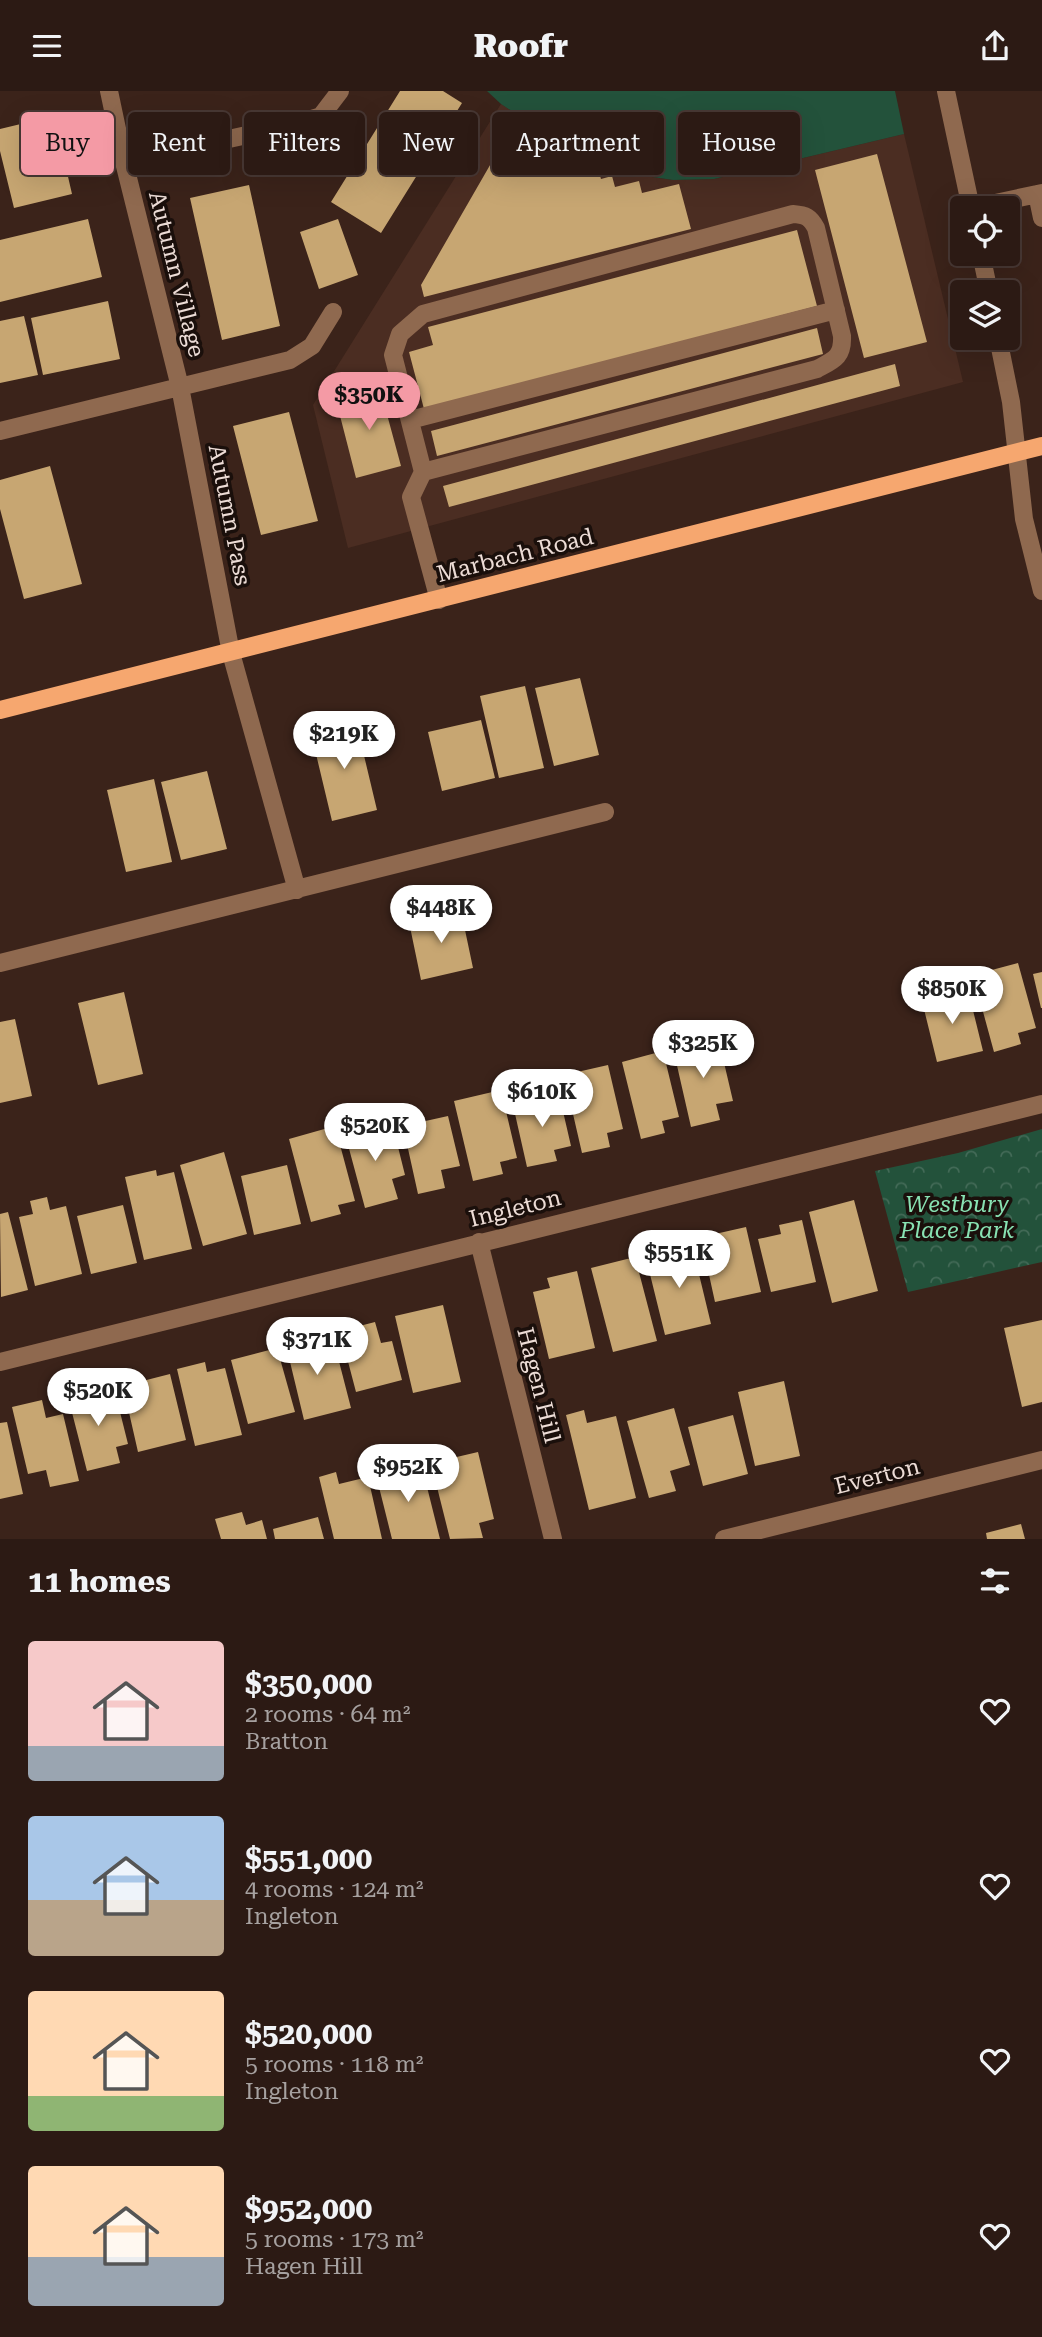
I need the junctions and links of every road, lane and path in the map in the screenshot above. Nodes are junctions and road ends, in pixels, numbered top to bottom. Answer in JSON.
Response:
{"nodes":[{"id":1,"x":109,"y":91,"type":"edge"},
{"id":2,"x":340,"y":91,"type":"edge"},
{"id":3,"x":946,"y":92,"type":"edge"},
{"id":4,"x":124,"y":162,"type":"junction"},
{"id":5,"x":1039,"y":193,"type":"edge"},
{"id":6,"x":969,"y":196,"type":"edge"},
{"id":7,"x":1020,"y":197,"type":"edge"},
{"id":8,"x":1042,"y":218,"type":"edge"},
{"id":9,"x":836,"y":310,"type":"junction"},
{"id":10,"x":333,"y":312,"type":"dead end"},
{"id":11,"x":1000,"y":350,"type":"edge"},
{"id":12,"x":180,"y":387,"type":"junction"},
{"id":13,"x":410,"y":420,"type":"junction"},
{"id":14,"x":0,"y":431,"type":"edge"},
{"id":15,"x":1042,"y":446,"type":"edge"},
{"id":16,"x":1017,"y":452,"type":"junction"},
{"id":17,"x":423,"y":472,"type":"junction"},
{"id":18,"x":1042,"y":590,"type":"edge"},
{"id":19,"x":439,"y":600,"type":"junction"},
{"id":20,"x":231,"y":653,"type":"junction"},
{"id":21,"x":0,"y":711,"type":"edge"},
{"id":22,"x":605,"y":812,"type":"dead end"},
{"id":23,"x":296,"y":890,"type":"junction"},
{"id":24,"x":0,"y":963,"type":"edge"},
{"id":25,"x":1042,"y":1104,"type":"edge"},
{"id":26,"x":479,"y":1242,"type":"junction"},
{"id":27,"x":0,"y":1361,"type":"edge"},
{"id":28,"x":1042,"y":1460,"type":"edge"},
{"id":29,"x":553,"y":1539,"type":"edge"},
{"id":30,"x":724,"y":1539,"type":"edge"}],
"edges":[{"from":1,"to":4,"type":"street","name":"Autumn Village"},
{"from":2,"to":4,"type":"street"},
{"from":3,"to":6,"type":"street"},
{"from":4,"to":12,"type":"street","name":"Autumn Village"},
{"from":5,"to":7,"type":"street"},
{"from":5,"to":8,"type":"street"},
{"from":9,"to":13,"type":"street"},
{"from":9,"to":13,"type":"street"},
{"from":9,"to":17,"type":"street"},
{"from":10,"to":12,"type":"street"},
{"from":11,"to":16,"type":"street"},
{"from":12,"to":14,"type":"street"},
{"from":12,"to":20,"type":"street","name":"Autumn Pass"},
{"from":13,"to":17,"type":"street"},
{"from":15,"to":16,"type":"main road","name":"Marbach Road"},
{"from":16,"to":18,"type":"street"},
{"from":16,"to":19,"type":"main road","name":"Marbach Road"},
{"from":17,"to":19,"type":"street"},
{"from":19,"to":20,"type":"main road","name":"Marbach Road"},
{"from":20,"to":21,"type":"main road","name":"Marbach Road"},
{"from":20,"to":23,"type":"street","name":"Autumn Pass"},
{"from":22,"to":23,"type":"street"},
{"from":23,"to":24,"type":"street"},
{"from":25,"to":26,"type":"street","name":"Ingleton"},
{"from":26,"to":27,"type":"street","name":"Ingleton"},
{"from":26,"to":29,"type":"street","name":"Hagen Hill"},
{"from":28,"to":30,"type":"street","name":"Everton"}]}
